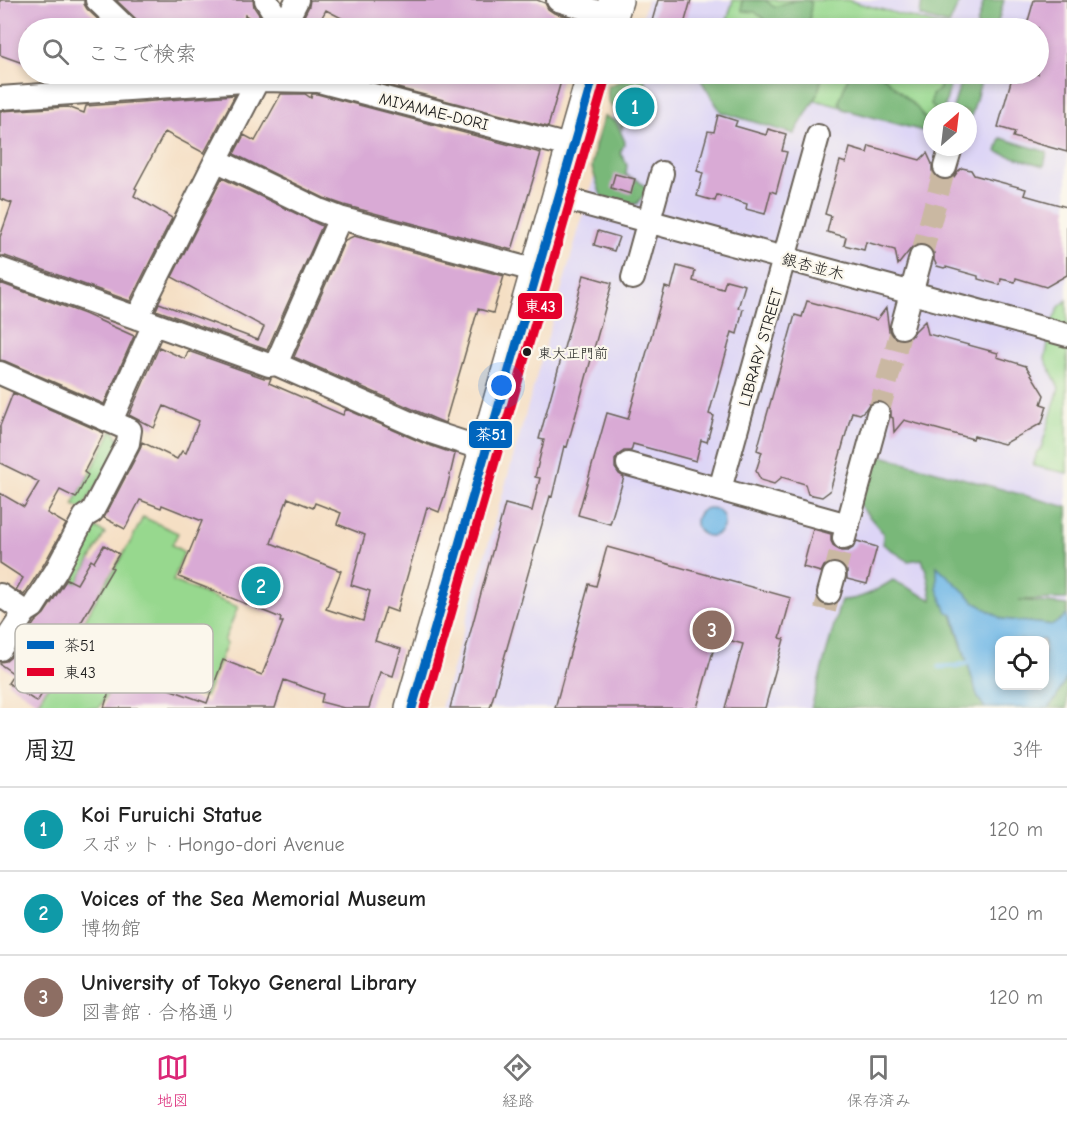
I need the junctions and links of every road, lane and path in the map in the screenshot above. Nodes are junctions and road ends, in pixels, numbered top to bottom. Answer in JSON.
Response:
{"nodes":[{"id":1,"x":97,"y":0,"type":"edge"},
{"id":2,"x":266,"y":0,"type":"edge"},
{"id":3,"x":297,"y":0,"type":"edge"},
{"id":4,"x":558,"y":0,"type":"edge"},
{"id":5,"x":611,"y":15,"type":"edge"},
{"id":6,"x":116,"y":18,"type":"edge"},
{"id":7,"x":277,"y":18,"type":"edge"},
{"id":8,"x":288,"y":18,"type":"edge"},
{"id":9,"x":128,"y":84,"type":"edge"},
{"id":10,"x":255,"y":84,"type":"edge"},
{"id":11,"x":342,"y":84,"type":"edge"},
{"id":12,"x":591,"y":84,"type":"edge"},
{"id":13,"x":0,"y":98,"type":"edge"},
{"id":14,"x":818,"y":136,"type":"dead end"},
{"id":15,"x":573,"y":147,"type":"junction"},
{"id":16,"x":216,"y":160,"type":"junction"},
{"id":17,"x":662,"y":173,"type":"dead end"},
{"id":18,"x":559,"y":197,"type":"junction"},
{"id":19,"x":340,"y":218,"type":"junction"},
{"id":20,"x":649,"y":222,"type":"junction"},
{"id":21,"x":921,"y":257,"type":"tunnel mouth"},
{"id":22,"x":784,"y":258,"type":"junction"},
{"id":23,"x":0,"y":269,"type":"edge"},
{"id":24,"x":537,"y":272,"type":"junction"},
{"id":25,"x":633,"y":278,"type":"dead end"},
{"id":26,"x":911,"y":293,"type":"junction"},
{"id":27,"x":145,"y":321,"type":"junction"},
{"id":28,"x":902,"y":327,"type":"tunnel mouth"},
{"id":29,"x":1067,"y":335,"type":"edge"},
{"id":30,"x":276,"y":364,"type":"junction"},
{"id":31,"x":0,"y":373,"type":"edge"},
{"id":32,"x":878,"y":414,"type":"tunnel mouth"},
{"id":33,"x":111,"y":421,"type":"junction"},
{"id":34,"x":486,"y":450,"type":"junction"},
{"id":35,"x":628,"y":464,"type":"dead end"},
{"id":36,"x":720,"y":489,"type":"junction"},
{"id":37,"x":0,"y":595,"type":"edge"},
{"id":38,"x":25,"y":612,"type":"junction"},
{"id":39,"x":17,"y":624,"type":"edge"},
{"id":40,"x":15,"y":627,"type":"edge"},
{"id":41,"x":0,"y":649,"type":"edge"},
{"id":42,"x":412,"y":708,"type":"edge"}],
"edges":[{"from":1,"to":6,"type":"street"},
{"from":2,"to":7,"type":"street"},
{"from":3,"to":8,"type":"street"},
{"from":4,"to":5,"type":"street"},
{"from":9,"to":13,"type":"street","name":"MIYAMAE-DORI"},
{"from":10,"to":16,"type":"street"},
{"from":11,"to":15,"type":"street","name":"MIYAMAE-DORI"},
{"from":12,"to":15,"type":"highway"},
{"from":14,"to":22,"type":"street","name":"LIBRARY STREET"},
{"from":15,"to":18,"type":"highway"},
{"from":16,"to":19,"type":"street"},
{"from":16,"to":27,"type":"street"},
{"from":17,"to":20,"type":"street"},
{"from":18,"to":20,"type":"street","name":"銀杏並木"},
{"from":18,"to":24,"type":"highway"},
{"from":19,"to":24,"type":"street"},
{"from":19,"to":30,"type":"street"},
{"from":20,"to":22,"type":"street","name":"銀杏並木"},
{"from":20,"to":25,"type":"street"},
{"from":21,"to":26,"type":"street"},
{"from":22,"to":26,"type":"street","name":"銀杏並木"},
{"from":22,"to":36,"type":"street","name":"LIBRARY STREET"},
{"from":23,"to":27,"type":"street"},
{"from":24,"to":34,"type":"highway"},
{"from":26,"to":28,"type":"street"},
{"from":26,"to":29,"type":"street","name":"銀杏並木"},
{"from":27,"to":30,"type":"street"},
{"from":27,"to":33,"type":"street"},
{"from":30,"to":34,"type":"street"},
{"from":31,"to":33,"type":"street"},
{"from":32,"to":36,"type":"street"},
{"from":33,"to":38,"type":"street"},
{"from":34,"to":42,"type":"highway"},
{"from":35,"to":36,"type":"street"},
{"from":37,"to":38,"type":"street"},
{"from":38,"to":39,"type":"street"},
{"from":40,"to":41,"type":"street"}]}
